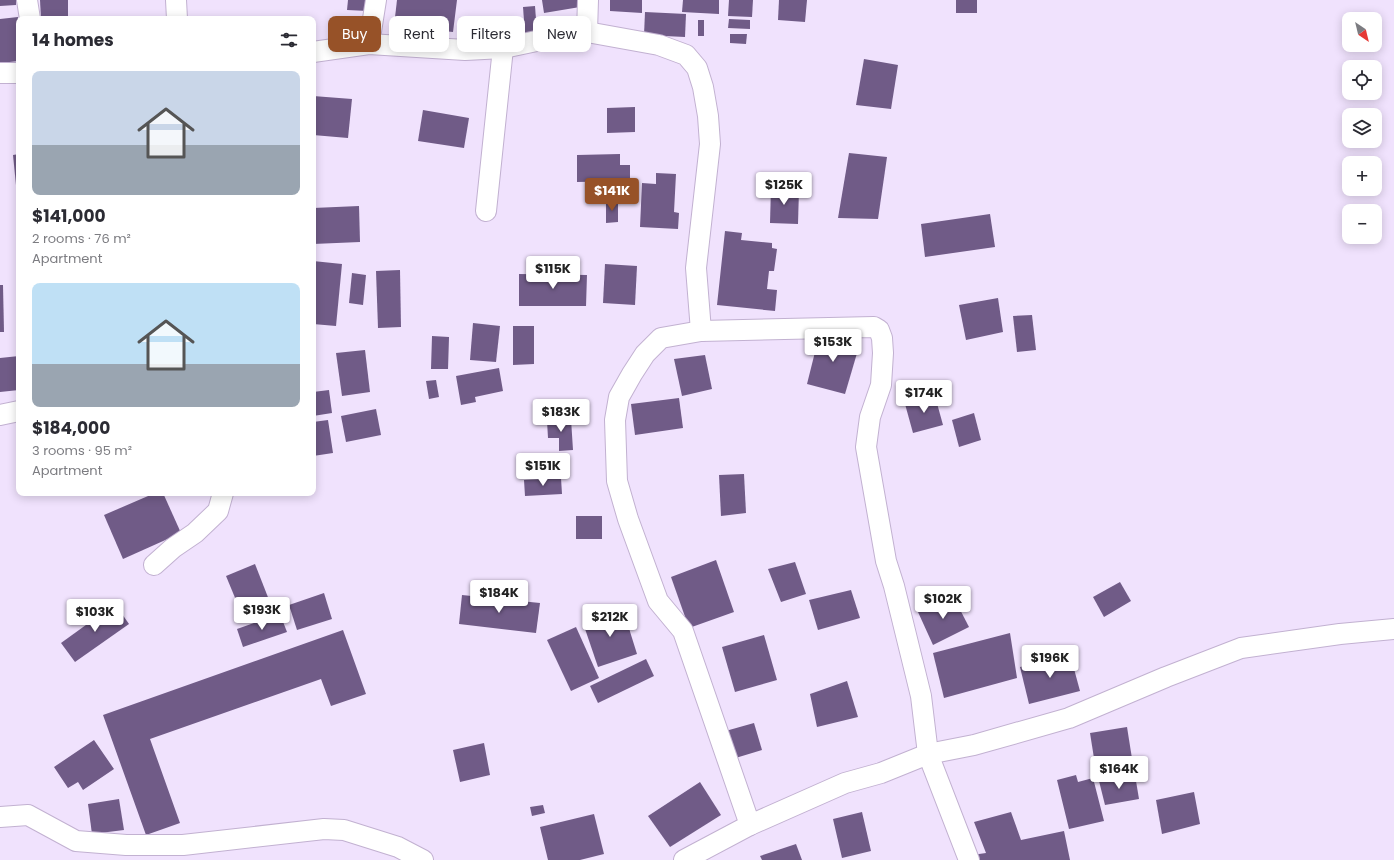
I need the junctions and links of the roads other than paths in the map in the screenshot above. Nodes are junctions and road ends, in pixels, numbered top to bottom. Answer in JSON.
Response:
{"nodes":[{"id":1,"x":27,"y":0,"type":"edge"},
{"id":2,"x":176,"y":0,"type":"edge"},
{"id":3,"x":376,"y":0,"type":"edge"},
{"id":4,"x":588,"y":0,"type":"edge"},
{"id":5,"x":30,"y":16,"type":"edge"},
{"id":6,"x":176,"y":16,"type":"edge"},
{"id":7,"x":373,"y":16,"type":"edge"},
{"id":8,"x":588,"y":16,"type":"edge"},
{"id":9,"x":591,"y":33,"type":"edge"},
{"id":10,"x":381,"y":45,"type":"edge"},
{"id":11,"x":328,"y":50,"type":"edge"},
{"id":12,"x":457,"y":50,"type":"edge"},
{"id":13,"x":316,"y":52,"type":"edge"},
{"id":14,"x":503,"y":52,"type":"edge"},
{"id":15,"x":0,"y":73,"type":"edge"},
{"id":16,"x":16,"y":73,"type":"edge"},
{"id":17,"x":486,"y":211,"type":"dead end"},
{"id":18,"x":701,"y":331,"type":"junction"},
{"id":19,"x":16,"y":412,"type":"edge"},
{"id":20,"x":0,"y":415,"type":"edge"},
{"id":21,"x":223,"y":496,"type":"edge"},
{"id":22,"x":154,"y":565,"type":"dead end"},
{"id":23,"x":1394,"y":629,"type":"edge"},
{"id":24,"x":928,"y":754,"type":"junction"},
{"id":25,"x":0,"y":817,"type":"edge"},
{"id":26,"x":750,"y":825,"type":"junction"},
{"id":27,"x":423,"y":860,"type":"edge"},
{"id":28,"x":684,"y":860,"type":"edge"},
{"id":29,"x":969,"y":860,"type":"edge"}],
"edges":[{"from":1,"to":5,"type":"street"},
{"from":2,"to":6,"type":"street"},
{"from":3,"to":7,"type":"street"},
{"from":4,"to":8,"type":"street"},
{"from":9,"to":18,"type":"street"},
{"from":10,"to":12,"type":"street"},
{"from":11,"to":13,"type":"street"},
{"from":14,"to":17,"type":"street"},
{"from":15,"to":16,"type":"street"},
{"from":18,"to":24,"type":"street"},
{"from":18,"to":26,"type":"street"},
{"from":19,"to":20,"type":"street"},
{"from":21,"to":22,"type":"street"},
{"from":23,"to":24,"type":"street"},
{"from":24,"to":26,"type":"street"},
{"from":24,"to":29,"type":"street"},
{"from":25,"to":27,"type":"street"},
{"from":26,"to":28,"type":"street"}]}
